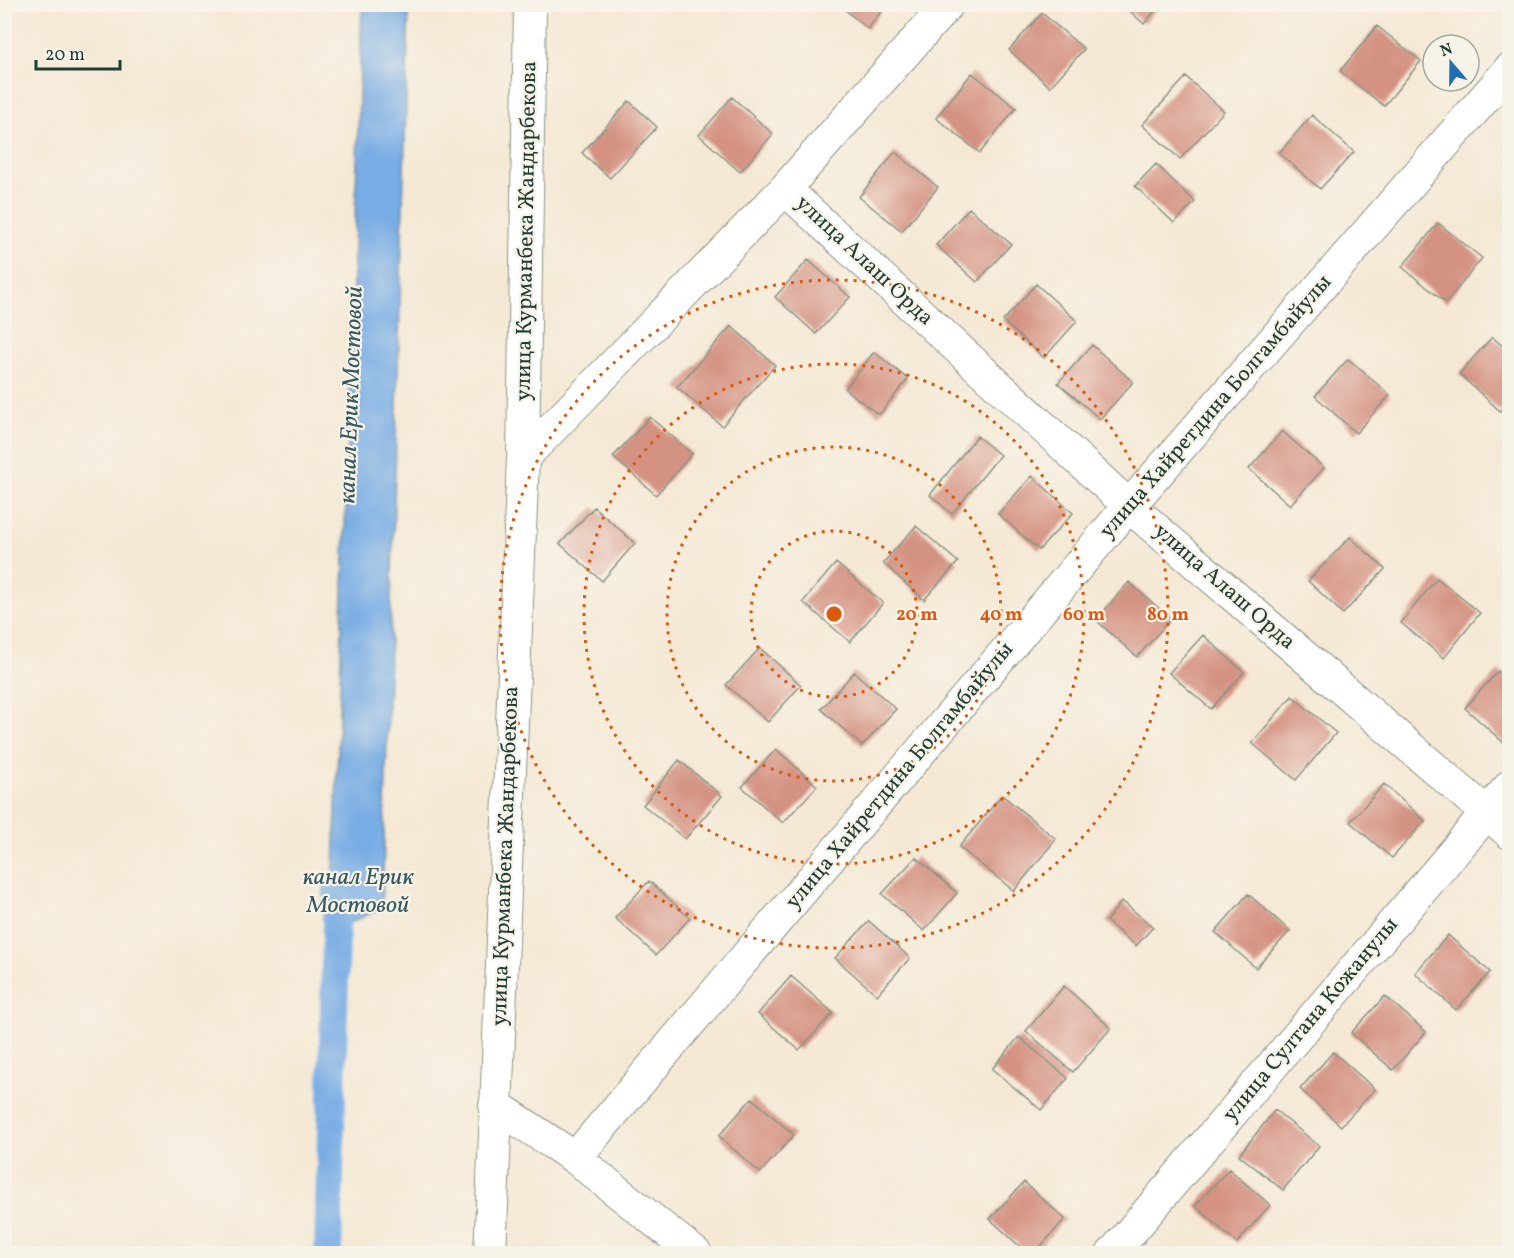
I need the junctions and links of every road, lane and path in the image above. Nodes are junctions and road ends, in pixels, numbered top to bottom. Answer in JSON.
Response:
{"nodes":[{"id":1,"x":530,"y":4,"type":"edge"},
{"id":2,"x":948,"y":4,"type":"edge"},
{"id":3,"x":1509,"y":69,"type":"edge"},
{"id":4,"x":785,"y":189,"type":"junction"},
{"id":5,"x":523,"y":458,"type":"junction"},
{"id":6,"x":1129,"y":506,"type":"junction"},
{"id":7,"x":1509,"y":786,"type":"edge"},
{"id":8,"x":1498,"y":823,"type":"edge"},
{"id":9,"x":495,"y":1105,"type":"junction"},
{"id":10,"x":574,"y":1158,"type":"junction"},
{"id":11,"x":490,"y":1254,"type":"edge"},
{"id":12,"x":696,"y":1254,"type":"edge"},
{"id":13,"x":1112,"y":1254,"type":"edge"}],
"edges":[{"from":1,"to":5,"type":"street","name":"улица Курманбека Жандарбекова"},
{"from":2,"to":4,"type":"street","name":"улица Курманбека Жандарбекова"},
{"from":3,"to":6,"type":"street","name":"улица Хайретдина Болгамбайулы"},
{"from":4,"to":5,"type":"street","name":"улица Курманбека Жандарбекова"},
{"from":4,"to":6,"type":"street","name":"улица Алаш Орда"},
{"from":5,"to":9,"type":"street","name":"улица Курманбека Жандарбекова"},
{"from":6,"to":8,"type":"street","name":"улица Алаш Орда"},
{"from":6,"to":10,"type":"street","name":"улица Хайретдина Болгамбайулы"},
{"from":7,"to":8,"type":"street","name":"улица Султана Кожанулы"},
{"from":8,"to":13,"type":"street","name":"улица Султана Кожанулы"},
{"from":9,"to":10,"type":"street"},
{"from":9,"to":11,"type":"street","name":"улица Курманбека Жандарбекова"},
{"from":10,"to":12,"type":"street"}]}
